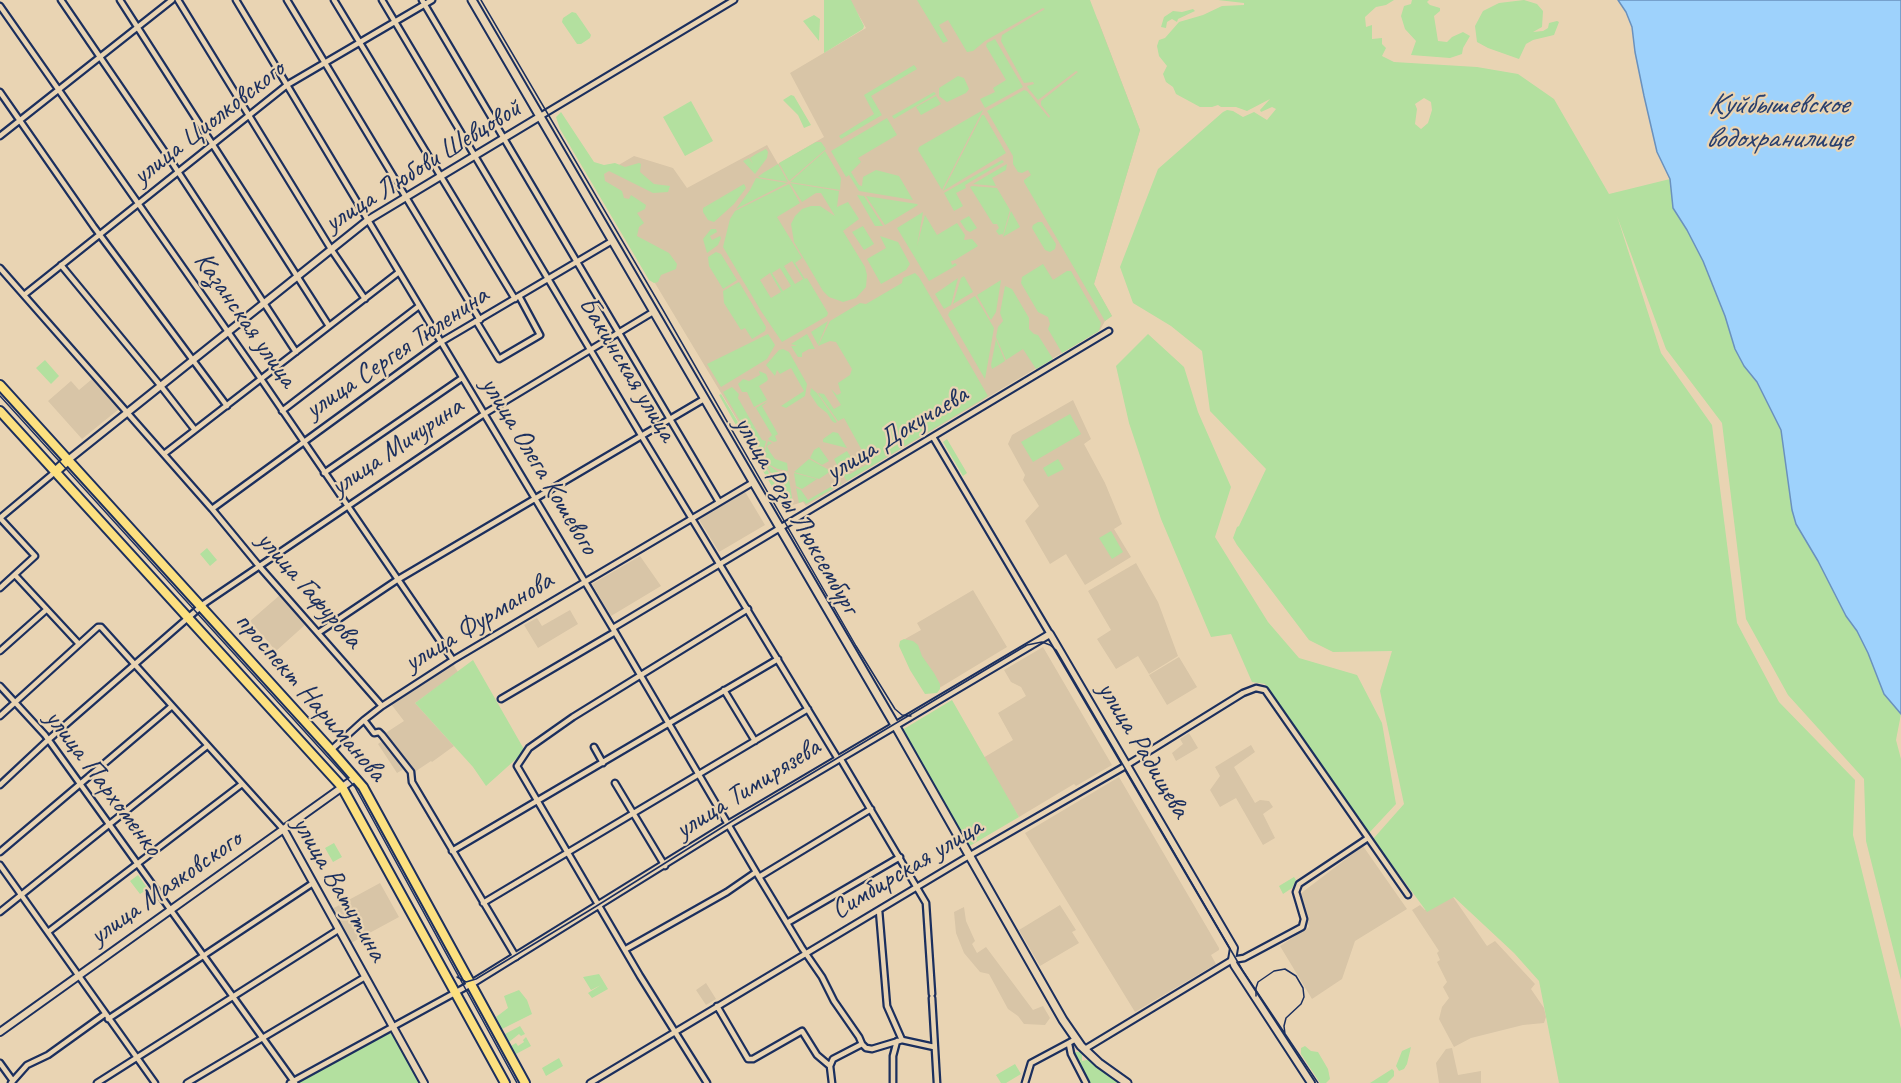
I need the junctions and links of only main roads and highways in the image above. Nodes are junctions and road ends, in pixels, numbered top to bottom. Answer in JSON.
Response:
{"nodes":[{"id":1,"x":472,"y":0,"type":"edge"},
{"id":2,"x":0,"y":385,"type":"edge"},
{"id":3,"x":0,"y":411,"type":"edge"},
{"id":4,"x":68,"y":460,"type":"junction"},
{"id":5,"x":55,"y":472,"type":"junction"},
{"id":6,"x":505,"y":1083,"type":"edge"},
{"id":7,"x":525,"y":1083,"type":"edge"},
{"id":8,"x":1127,"y":1083,"type":"edge"}],
"edges":[{"from":1,"to":8,"type":"main road","name":"улица Розы Люксембург"},
{"from":2,"to":4,"type":"main road","name":"проспект Нариманова"},
{"from":3,"to":5,"type":"main road","name":"проспект Нариманова"},
{"from":4,"to":5,"type":"main road"},
{"from":4,"to":7,"type":"main road","name":"проспект Нариманова"},
{"from":5,"to":6,"type":"main road","name":"проспект Нариманова"}]}
